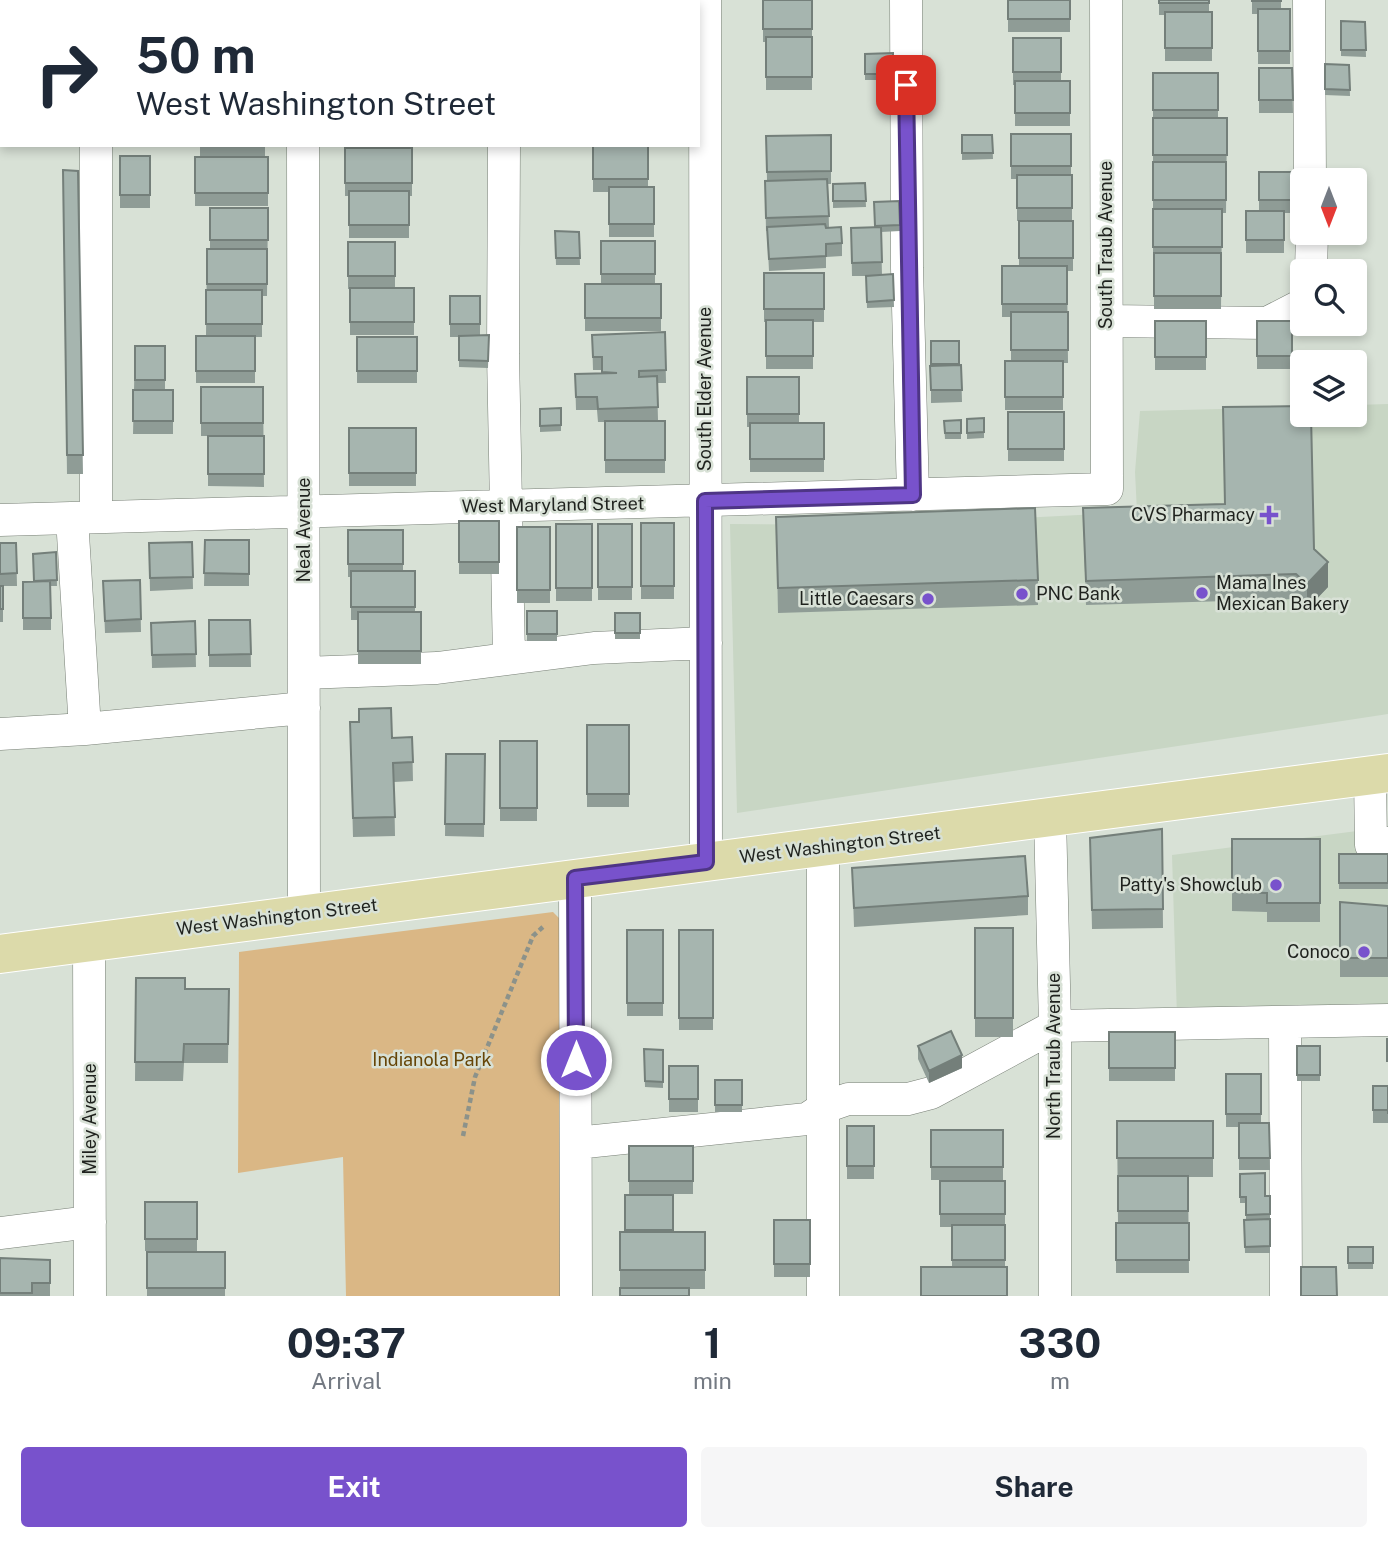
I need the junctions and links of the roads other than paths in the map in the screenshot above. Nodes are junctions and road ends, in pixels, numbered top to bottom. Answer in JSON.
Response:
{"nodes":[{"id":1,"x":705,"y":0,"type":"edge"},
{"id":2,"x":906,"y":0,"type":"edge"},
{"id":3,"x":1106,"y":0,"type":"edge"},
{"id":4,"x":1309,"y":0,"type":"edge"},
{"id":5,"x":96,"y":147,"type":"edge"},
{"id":6,"x":303,"y":147,"type":"edge"},
{"id":7,"x":504,"y":147,"type":"edge"},
{"id":8,"x":1310,"y":168,"type":"edge"},
{"id":9,"x":1290,"y":311,"type":"edge"},
{"id":10,"x":1107,"y":321,"type":"junction"},
{"id":11,"x":1107,"y":489,"type":"joint"},
{"id":12,"x":913,"y":495,"type":"junction"},
{"id":13,"x":705,"y":501,"type":"junction"},
{"id":14,"x":507,"y":506,"type":"junction"},
{"id":15,"x":304,"y":511,"type":"junction"},
{"id":16,"x":84,"y":517,"type":"junction"},
{"id":17,"x":0,"y":520,"type":"edge"},
{"id":18,"x":706,"y":643,"type":"junction"},
{"id":19,"x":509,"y":657,"type":"junction"},
{"id":20,"x":304,"y":673,"type":"junction"},
{"id":21,"x":304,"y":708,"type":"junction"},
{"id":22,"x":85,"y":729,"type":"junction"},
{"id":23,"x":0,"y":734,"type":"edge"},
{"id":24,"x":1379,"y":774,"type":"edge"},
{"id":25,"x":1050,"y":817,"type":"junction"},
{"id":26,"x":1388,"y":843,"type":"edge"},
{"id":27,"x":823,"y":847,"type":"junction"},
{"id":28,"x":706,"y":862,"type":"junction"},
{"id":29,"x":575,"y":878,"type":"junction"},
{"id":30,"x":304,"y":914,"type":"junction"},
{"id":31,"x":89,"y":942,"type":"junction"},
{"id":32,"x":0,"y":954,"type":"edge"},
{"id":33,"x":1388,"y":1020,"type":"edge"},
{"id":34,"x":1285,"y":1022,"type":"junction"},
{"id":35,"x":1055,"y":1026,"type":"junction"},
{"id":36,"x":825,"y":1107,"type":"junction"},
{"id":37,"x":576,"y":1143,"type":"junction"},
{"id":38,"x":90,"y":1222,"type":"junction"},
{"id":39,"x":0,"y":1233,"type":"edge"},
{"id":40,"x":90,"y":1296,"type":"edge"},
{"id":41,"x":576,"y":1296,"type":"edge"},
{"id":42,"x":823,"y":1296,"type":"edge"},
{"id":43,"x":1055,"y":1296,"type":"edge"},
{"id":44,"x":1286,"y":1296,"type":"edge"}],
"edges":[{"from":1,"to":13,"type":"street","name":"South Elder Avenue"},
{"from":2,"to":12,"type":"street"},
{"from":3,"to":10,"type":"street","name":"South Traub Avenue"},
{"from":4,"to":8,"type":"street"},
{"from":5,"to":16,"type":"street"},
{"from":6,"to":15,"type":"street","name":"Neal Avenue"},
{"from":7,"to":14,"type":"street"},
{"from":9,"to":10,"type":"street"},
{"from":10,"to":11,"type":"street","name":"South Traub Avenue"},
{"from":11,"to":12,"type":"street","name":"West Maryland Street"},
{"from":12,"to":13,"type":"street","name":"West Maryland Street"},
{"from":13,"to":14,"type":"street","name":"West Maryland Street"},
{"from":13,"to":18,"type":"street","name":"South Elder Avenue"},
{"from":14,"to":15,"type":"street","name":"West Maryland Street"},
{"from":14,"to":19,"type":"street"},
{"from":15,"to":16,"type":"street","name":"West Maryland Street"},
{"from":15,"to":20,"type":"street","name":"Neal Avenue"},
{"from":16,"to":17,"type":"street","name":"West Maryland Street"},
{"from":16,"to":22,"type":"street"},
{"from":18,"to":19,"type":"street"},
{"from":18,"to":28,"type":"street","name":"South Elder Avenue"},
{"from":19,"to":20,"type":"street"},
{"from":20,"to":21,"type":"street","name":"Neal Avenue"},
{"from":21,"to":22,"type":"street"},
{"from":21,"to":30,"type":"street","name":"Neal Avenue"},
{"from":22,"to":23,"type":"street"},
{"from":24,"to":25,"type":"main road","name":"West Washington Street"},
{"from":24,"to":26,"type":"street"},
{"from":25,"to":27,"type":"main road","name":"West Washington Street"},
{"from":25,"to":35,"type":"street","name":"North Traub Avenue"},
{"from":27,"to":28,"type":"main road","name":"West Washington Street"},
{"from":27,"to":36,"type":"street"},
{"from":28,"to":29,"type":"main road","name":"West Washington Street"},
{"from":29,"to":30,"type":"main road","name":"West Washington Street"},
{"from":29,"to":37,"type":"street"},
{"from":30,"to":31,"type":"main road","name":"West Washington Street"},
{"from":31,"to":32,"type":"main road","name":"West Washington Street"},
{"from":31,"to":38,"type":"street","name":"Miley Avenue"},
{"from":33,"to":34,"type":"street"},
{"from":34,"to":35,"type":"street"},
{"from":34,"to":44,"type":"street"},
{"from":35,"to":36,"type":"street"},
{"from":35,"to":43,"type":"street","name":"North Traub Avenue"},
{"from":36,"to":37,"type":"street"},
{"from":36,"to":42,"type":"street"},
{"from":37,"to":41,"type":"street"},
{"from":38,"to":39,"type":"street"},
{"from":38,"to":40,"type":"street","name":"Miley Avenue"}]}
